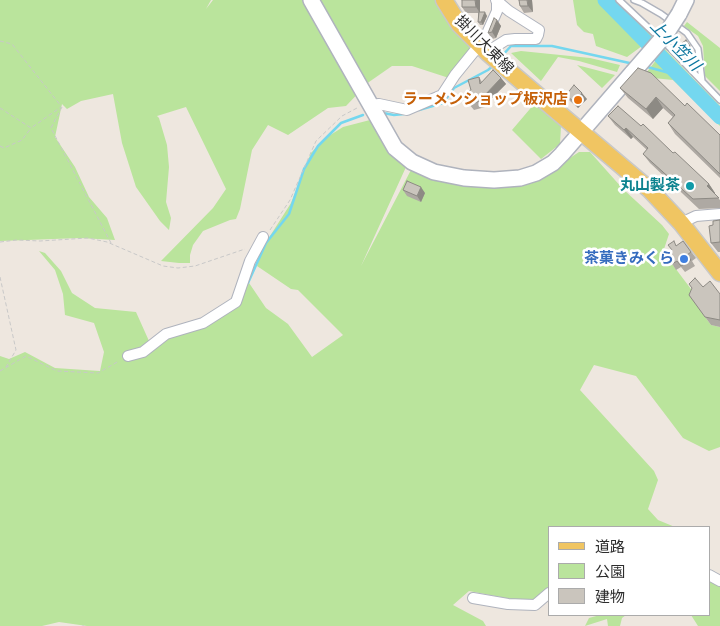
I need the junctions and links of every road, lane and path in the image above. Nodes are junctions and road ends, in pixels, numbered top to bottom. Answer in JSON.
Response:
{"nodes":[{"id":1,"x":311,"y":0,"type":"edge"},
{"id":2,"x":444,"y":0,"type":"edge"},
{"id":3,"x":496,"y":0,"type":"edge"},
{"id":4,"x":619,"y":0,"type":"edge"},
{"id":5,"x":634,"y":0,"type":"edge"},
{"id":6,"x":686,"y":0,"type":"edge"},
{"id":7,"x":0,"y":41,"type":"edge"},
{"id":8,"x":485,"y":50,"type":"junction"},
{"id":9,"x":702,"y":81,"type":"junction"},
{"id":10,"x":720,"y":100,"type":"edge"},
{"id":11,"x":370,"y":105,"type":"junction"},
{"id":12,"x":62,"y":107,"type":"junction"},
{"id":13,"x":0,"y":108,"type":"edge"},
{"id":14,"x":32,"y":128,"type":"junction"},
{"id":15,"x":582,"y":132,"type":"junction"},
{"id":16,"x":0,"y":146,"type":"edge"},
{"id":17,"x":720,"y":214,"type":"edge"},
{"id":18,"x":681,"y":223,"type":"junction"},
{"id":19,"x":263,"y":237,"type":"joint"},
{"id":20,"x":0,"y":242,"type":"edge"},
{"id":21,"x":111,"y":244,"type":"junction"},
{"id":22,"x":248,"y":248,"type":"dead end"},
{"id":23,"x":720,"y":273,"type":"edge"},
{"id":24,"x":0,"y":277,"type":"edge"},
{"id":25,"x":128,"y":356,"type":"joint"},
{"id":26,"x":5,"y":368,"type":"junction"},
{"id":27,"x":0,"y":371,"type":"edge"},
{"id":28,"x":548,"y":594,"type":"edge"},
{"id":29,"x":474,"y":598,"type":"dead end"}],
"edges":[{"from":1,"to":11,"type":"street"},
{"from":2,"to":8,"type":"main road","name":"掛川大東線"},
{"from":3,"to":8,"type":"street"},
{"from":3,"to":8,"type":"street"},
{"from":4,"to":9,"type":"lane"},
{"from":5,"to":9,"type":"lane"},
{"from":6,"to":15,"type":"street","bridge":true},
{"from":7,"to":12,"type":"path"},
{"from":8,"to":11,"type":"street"},
{"from":8,"to":15,"type":"main road","name":"掛川大東線"},
{"from":9,"to":10,"type":"lane"},
{"from":11,"to":15,"type":"street"},
{"from":11,"to":19,"type":"path"},
{"from":12,"to":14,"type":"path"},
{"from":12,"to":21,"type":"path"},
{"from":13,"to":14,"type":"path"},
{"from":14,"to":16,"type":"path"},
{"from":15,"to":18,"type":"main road","name":"掛川大東線"},
{"from":17,"to":18,"type":"street"},
{"from":18,"to":23,"type":"main road","name":"掛川大東線"},
{"from":19,"to":25,"type":"street"},
{"from":20,"to":21,"type":"path"},
{"from":21,"to":22,"type":"path"},
{"from":24,"to":26,"type":"path"},
{"from":25,"to":26,"type":"path"},
{"from":26,"to":27,"type":"path"},
{"from":28,"to":29,"type":"street"}]}
